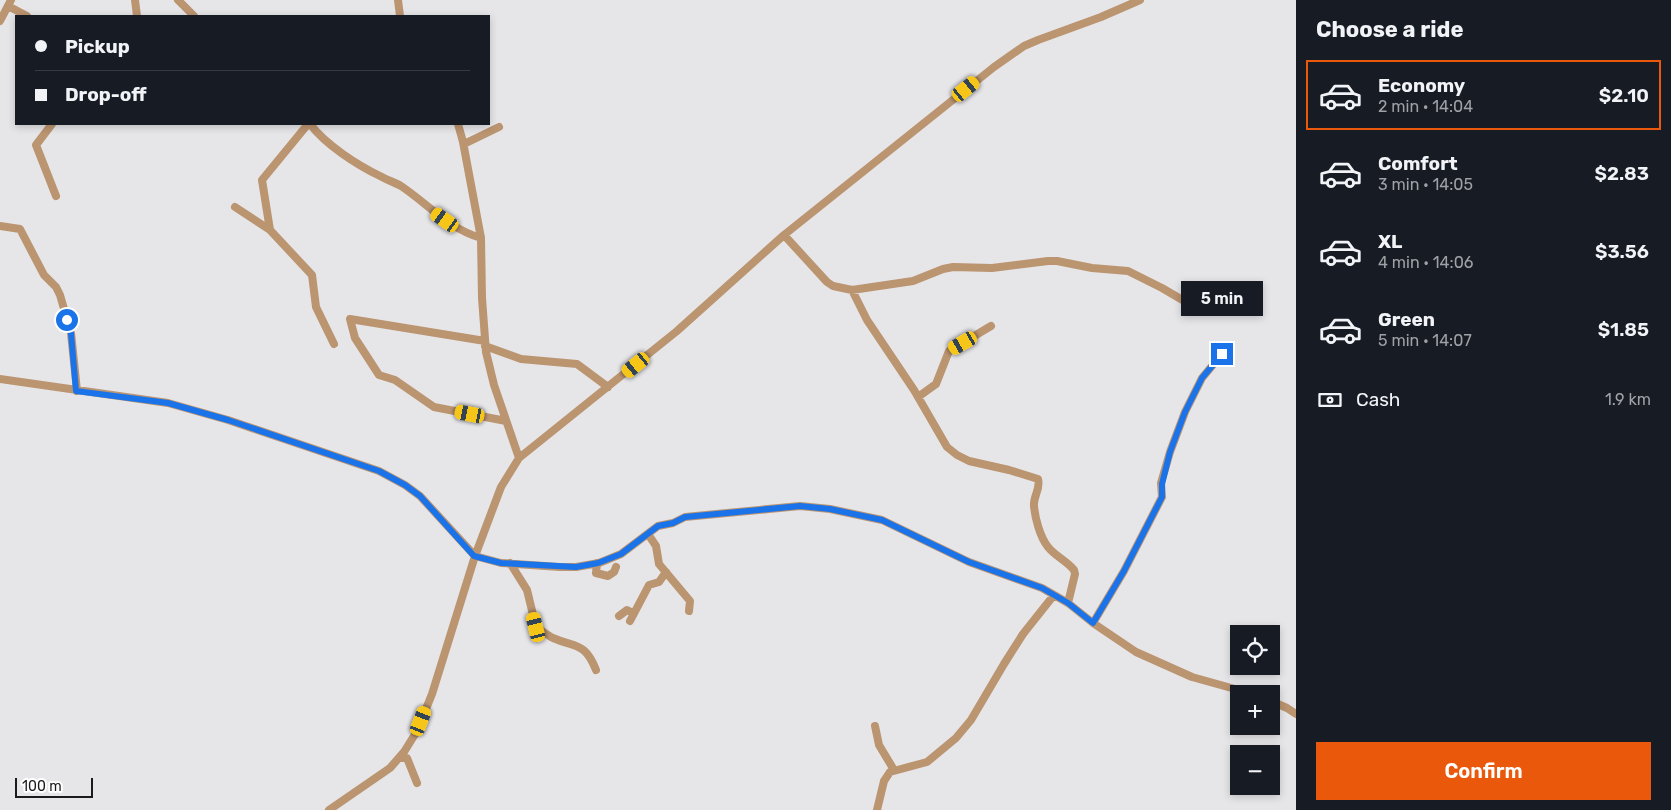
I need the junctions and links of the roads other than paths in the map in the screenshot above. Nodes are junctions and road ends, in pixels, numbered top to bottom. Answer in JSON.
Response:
{"nodes":[{"id":1,"x":135,"y":0,"type":"edge"},
{"id":2,"x":178,"y":0,"type":"edge"},
{"id":3,"x":398,"y":0,"type":"edge"},
{"id":4,"x":1140,"y":0,"type":"edge"},
{"id":5,"x":9,"y":3,"type":"edge"},
{"id":6,"x":26,"y":15,"type":"edge"},
{"id":7,"x":137,"y":15,"type":"edge"},
{"id":8,"x":193,"y":15,"type":"edge"},
{"id":9,"x":400,"y":15,"type":"edge"},
{"id":10,"x":0,"y":22,"type":"edge"},
{"id":11,"x":51,"y":125,"type":"edge"},
{"id":12,"x":308,"y":125,"type":"edge"},
{"id":13,"x":310,"y":125,"type":"edge"},
{"id":14,"x":458,"y":125,"type":"edge"},
{"id":15,"x":499,"y":127,"type":"dead end"},
{"id":16,"x":464,"y":144,"type":"junction"},
{"id":17,"x":52,"y":186,"type":"dead end"},
{"id":18,"x":235,"y":207,"type":"dead end"},
{"id":19,"x":0,"y":226,"type":"edge"},
{"id":20,"x":270,"y":230,"type":"junction"},
{"id":21,"x":784,"y":235,"type":"junction"},
{"id":22,"x":480,"y":238,"type":"junction"},
{"id":23,"x":852,"y":290,"type":"junction"},
{"id":24,"x":1190,"y":305,"type":"dead end"},
{"id":25,"x":991,"y":326,"type":"dead end"},
{"id":26,"x":334,"y":344,"type":"dead end"},
{"id":27,"x":485,"y":344,"type":"junction"},
{"id":28,"x":1222,"y":354,"type":"dead end"},
{"id":29,"x":0,"y":380,"type":"edge"},
{"id":30,"x":608,"y":387,"type":"junction"},
{"id":31,"x":76,"y":391,"type":"junction"},
{"id":32,"x":918,"y":397,"type":"junction"},
{"id":33,"x":506,"y":421,"type":"junction"},
{"id":34,"x":519,"y":458,"type":"junction"},
{"id":35,"x":648,"y":534,"type":"junction"},
{"id":36,"x":474,"y":556,"type":"junction"},
{"id":37,"x":510,"y":563,"type":"junction"},
{"id":38,"x":597,"y":563,"type":"junction"},
{"id":39,"x":616,"y":567,"type":"dead end"},
{"id":40,"x":666,"y":572,"type":"junction"},
{"id":41,"x":1054,"y":595,"type":"junction"},
{"id":42,"x":1068,"y":603,"type":"junction"},
{"id":43,"x":688,"y":611,"type":"dead end"},
{"id":44,"x":619,"y":616,"type":"dead end"},
{"id":45,"x":1093,"y":623,"type":"junction"},
{"id":46,"x":596,"y":670,"type":"dead end"},
{"id":47,"x":1230,"y":688,"type":"edge"},
{"id":48,"x":1280,"y":705,"type":"edge"},
{"id":49,"x":1296,"y":714,"type":"edge"},
{"id":50,"x":875,"y":726,"type":"dead end"},
{"id":51,"x":399,"y":758,"type":"junction"},
{"id":52,"x":894,"y":770,"type":"junction"},
{"id":53,"x":417,"y":783,"type":"dead end"},
{"id":54,"x":328,"y":810,"type":"edge"},
{"id":55,"x":877,"y":810,"type":"edge"}],
"edges":[{"from":1,"to":7,"type":"street"},
{"from":2,"to":8,"type":"street"},
{"from":3,"to":9,"type":"street"},
{"from":4,"to":21,"type":"street"},
{"from":5,"to":6,"type":"street"},
{"from":5,"to":10,"type":"street"},
{"from":11,"to":17,"type":"street"},
{"from":12,"to":20,"type":"street"},
{"from":13,"to":22,"type":"street"},
{"from":14,"to":16,"type":"street"},
{"from":15,"to":16,"type":"street"},
{"from":16,"to":22,"type":"street"},
{"from":18,"to":20,"type":"street"},
{"from":19,"to":31,"type":"street"},
{"from":20,"to":26,"type":"street"},
{"from":21,"to":23,"type":"street"},
{"from":21,"to":30,"type":"street"},
{"from":22,"to":27,"type":"street"},
{"from":23,"to":24,"type":"street"},
{"from":23,"to":32,"type":"street"},
{"from":25,"to":32,"type":"street"},
{"from":27,"to":30,"type":"street"},
{"from":27,"to":33,"type":"street"},
{"from":27,"to":33,"type":"street"},
{"from":28,"to":45,"type":"street"},
{"from":29,"to":31,"type":"street"},
{"from":30,"to":34,"type":"street"},
{"from":31,"to":36,"type":"street"},
{"from":32,"to":42,"type":"street"},
{"from":33,"to":34,"type":"street"},
{"from":34,"to":36,"type":"street"},
{"from":35,"to":38,"type":"street"},
{"from":35,"to":40,"type":"street"},
{"from":35,"to":41,"type":"street"},
{"from":36,"to":37,"type":"street"},
{"from":36,"to":51,"type":"street"},
{"from":37,"to":38,"type":"street"},
{"from":37,"to":46,"type":"street"},
{"from":38,"to":39,"type":"street"},
{"from":40,"to":43,"type":"street"},
{"from":40,"to":44,"type":"street"},
{"from":41,"to":42,"type":"street"},
{"from":41,"to":52,"type":"street"},
{"from":42,"to":45,"type":"street"},
{"from":45,"to":47,"type":"street"},
{"from":48,"to":49,"type":"street"},
{"from":50,"to":52,"type":"street"},
{"from":51,"to":53,"type":"street"},
{"from":51,"to":54,"type":"street"},
{"from":52,"to":55,"type":"street"}]}
